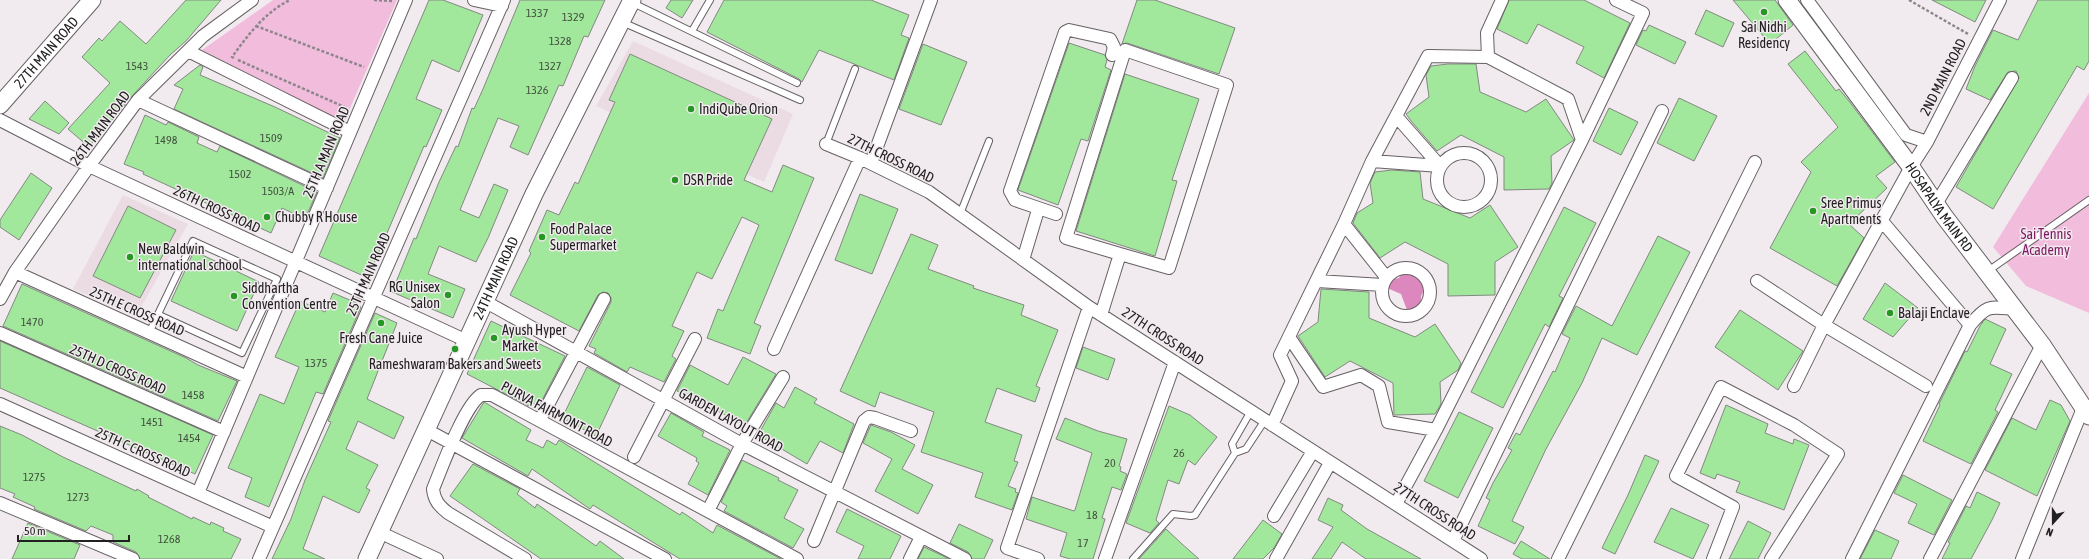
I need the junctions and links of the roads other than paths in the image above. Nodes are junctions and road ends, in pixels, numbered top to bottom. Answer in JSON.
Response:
{"nodes":[{"id":1,"x":92,"y":0,"type":"edge"},
{"id":2,"x":252,"y":0,"type":"edge"},
{"id":3,"x":406,"y":0,"type":"edge"},
{"id":4,"x":474,"y":0,"type":"edge"},
{"id":5,"x":710,"y":0,"type":"edge"},
{"id":6,"x":931,"y":0,"type":"edge"},
{"id":7,"x":1502,"y":0,"type":"edge"},
{"id":8,"x":1616,"y":0,"type":"edge"},
{"id":9,"x":1788,"y":0,"type":"edge"},
{"id":10,"x":1807,"y":0,"type":"edge"},
{"id":11,"x":2000,"y":0,"type":"edge"},
{"id":12,"x":632,"y":1,"type":"edge"},
{"id":13,"x":503,"y":3,"type":"edge"},
{"id":14,"x":1810,"y":19,"type":"junction"},
{"id":15,"x":621,"y":22,"type":"junction"},
{"id":16,"x":692,"y":31,"type":"junction"},
{"id":17,"x":188,"y":50,"type":"junction"},
{"id":18,"x":1112,"y":54,"type":"dead end"},
{"id":19,"x":1488,"y":57,"type":"junction"},
{"id":20,"x":855,"y":70,"type":"dead end"},
{"id":21,"x":2012,"y":78,"type":"dead end"},
{"id":22,"x":797,"y":83,"type":"dead end"},
{"id":23,"x":138,"y":100,"type":"junction"},
{"id":24,"x":800,"y":100,"type":"dead end"},
{"id":25,"x":0,"y":105,"type":"edge"},
{"id":26,"x":1662,"y":111,"type":"dead end"},
{"id":27,"x":1396,"y":116,"type":"junction"},
{"id":28,"x":0,"y":120,"type":"edge"},
{"id":29,"x":350,"y":132,"type":"junction"},
{"id":30,"x":1582,"y":140,"type":"junction"},
{"id":31,"x":989,"y":141,"type":"dead end"},
{"id":32,"x":1927,"y":142,"type":"junction"},
{"id":33,"x":826,"y":144,"type":"joint"},
{"id":34,"x":865,"y":160,"type":"junction"},
{"id":35,"x":1372,"y":161,"type":"junction"},
{"id":36,"x":1755,"y":162,"type":"dead end"},
{"id":37,"x":89,"y":166,"type":"junction"},
{"id":38,"x":1440,"y":166,"type":"junction"},
{"id":39,"x":1911,"y":166,"type":"junction"},
{"id":40,"x":327,"y":188,"type":"junction"},
{"id":41,"x":2088,"y":201,"type":"edge"},
{"id":42,"x":1936,"y":204,"type":"junction"},
{"id":43,"x":1038,"y":210,"type":"junction"},
{"id":44,"x":960,"y":214,"type":"junction"},
{"id":45,"x":1056,"y":214,"type":"dead end"},
{"id":46,"x":1881,"y":220,"type":"junction"},
{"id":47,"x":1344,"y":224,"type":"junction"},
{"id":48,"x":1120,"y":254,"type":"junction"},
{"id":49,"x":1023,"y":260,"type":"junction"},
{"id":50,"x":296,"y":262,"type":"junction"},
{"id":51,"x":15,"y":272,"type":"junction"},
{"id":52,"x":1987,"y":272,"type":"junction"},
{"id":53,"x":1316,"y":281,"type":"junction"},
{"id":54,"x":1757,"y":281,"type":"dead end"},
{"id":55,"x":374,"y":298,"type":"junction"},
{"id":56,"x":0,"y":299,"type":"edge"},
{"id":57,"x":604,"y":299,"type":"dead end"},
{"id":58,"x":486,"y":302,"type":"junction"},
{"id":59,"x":1089,"y":307,"type":"junction"},
{"id":60,"x":2015,"y":309,"type":"junction"},
{"id":61,"x":1101,"y":314,"type":"junction"},
{"id":62,"x":159,"y":315,"type":"junction"},
{"id":63,"x":1824,"y":325,"type":"junction"},
{"id":64,"x":1970,"y":325,"type":"junction"},
{"id":65,"x":0,"y":333,"type":"edge"},
{"id":66,"x":149,"y":333,"type":"junction"},
{"id":67,"x":1289,"y":337,"type":"junction"},
{"id":68,"x":695,"y":339,"type":"dead end"},
{"id":69,"x":467,"y":341,"type":"junction"},
{"id":70,"x":2042,"y":345,"type":"junction"},
{"id":71,"x":774,"y":350,"type":"dead end"},
{"id":72,"x":576,"y":351,"type":"junction"},
{"id":73,"x":1175,"y":362,"type":"junction"},
{"id":74,"x":247,"y":377,"type":"junction"},
{"id":75,"x":783,"y":377,"type":"dead end"},
{"id":76,"x":1794,"y":386,"type":"dead end"},
{"id":77,"x":1926,"y":386,"type":"dead end"},
{"id":78,"x":664,"y":400,"type":"junction"},
{"id":79,"x":0,"y":404,"type":"edge"},
{"id":80,"x":2087,"y":410,"type":"edge"},
{"id":81,"x":1251,"y":411,"type":"junction"},
{"id":82,"x":543,"y":414,"type":"dead end"},
{"id":83,"x":1269,"y":423,"type":"junction"},
{"id":84,"x":425,"y":429,"type":"junction"},
{"id":85,"x":1436,"y":430,"type":"junction"},
{"id":86,"x":911,"y":431,"type":"dead end"},
{"id":87,"x":224,"y":432,"type":"junction"},
{"id":88,"x":453,"y":443,"type":"junction"},
{"id":89,"x":742,"y":444,"type":"junction"},
{"id":90,"x":1314,"y":452,"type":"junction"},
{"id":91,"x":1235,"y":453,"type":"junction"},
{"id":92,"x":634,"y":457,"type":"dead end"},
{"id":93,"x":1330,"y":463,"type":"junction"},
{"id":94,"x":1289,"y":492,"type":"junction"},
{"id":95,"x":198,"y":493,"type":"junction"},
{"id":96,"x":836,"y":493,"type":"junction"},
{"id":97,"x":0,"y":503,"type":"edge"},
{"id":98,"x":1306,"y":503,"type":"junction"},
{"id":99,"x":1396,"y":504,"type":"junction"},
{"id":100,"x":711,"y":505,"type":"dead end"},
{"id":101,"x":1274,"y":516,"type":"dead end"},
{"id":102,"x":273,"y":527,"type":"junction"},
{"id":103,"x":379,"y":532,"type":"junction"},
{"id":104,"x":921,"y":537,"type":"junction"},
{"id":105,"x":1454,"y":540,"type":"junction"},
{"id":106,"x":814,"y":541,"type":"dead end"},
{"id":107,"x":134,"y":559,"type":"edge"},
{"id":108,"x":259,"y":559,"type":"edge"},
{"id":109,"x":367,"y":559,"type":"edge"},
{"id":110,"x":437,"y":559,"type":"edge"},
{"id":111,"x":525,"y":559,"type":"edge"},
{"id":112,"x":665,"y":559,"type":"edge"},
{"id":113,"x":797,"y":559,"type":"edge"},
{"id":114,"x":910,"y":559,"type":"edge"},
{"id":115,"x":965,"y":559,"type":"edge"},
{"id":116,"x":1038,"y":559,"type":"edge"},
{"id":117,"x":1105,"y":559,"type":"edge"},
{"id":118,"x":1133,"y":559,"type":"edge"},
{"id":119,"x":1276,"y":559,"type":"edge"},
{"id":120,"x":1481,"y":559,"type":"edge"},
{"id":121,"x":1558,"y":559,"type":"edge"},
{"id":122,"x":1713,"y":559,"type":"edge"},
{"id":123,"x":1771,"y":559,"type":"edge"},
{"id":124,"x":1852,"y":559,"type":"edge"},
{"id":125,"x":1930,"y":559,"type":"edge"},
{"id":126,"x":2022,"y":559,"type":"edge"}],
"edges":[{"from":1,"to":25,"type":"street","name":"27TH MAIN ROAD"},
{"from":2,"to":17,"type":"street","name":"26TH MAIN ROAD"},
{"from":3,"to":29,"type":"street","name":"25TH A MAIN ROAD"},
{"from":4,"to":13,"type":"street"},
{"from":5,"to":16,"type":"lane"},
{"from":6,"to":34,"type":"street"},
{"from":7,"to":19,"type":"street"},
{"from":8,"to":30,"type":"street"},
{"from":9,"to":14,"type":"street","name":"HOSAPALYA MAIN RD"},
{"from":10,"to":14,"type":"street"},
{"from":11,"to":32,"type":"street","name":"2ND MAIN ROAD"},
{"from":12,"to":15,"type":"street","name":"24TH MAIN ROAD"},
{"from":12,"to":16,"type":"lane"},
{"from":13,"to":55,"type":"street","name":"25TH MAIN ROAD"},
{"from":14,"to":32,"type":"street"},
{"from":14,"to":39,"type":"street","name":"HOSAPALYA MAIN RD"},
{"from":15,"to":24,"type":"lane"},
{"from":15,"to":58,"type":"street","name":"24TH MAIN ROAD"},
{"from":16,"to":22,"type":"lane"},
{"from":17,"to":23,"type":"street","name":"26TH MAIN ROAD"},
{"from":17,"to":29,"type":"street"},
{"from":18,"to":43,"type":"street"},
{"from":19,"to":27,"type":"street"},
{"from":19,"to":30,"type":"street"},
{"from":20,"to":33,"type":"lane"},
{"from":21,"to":42,"type":"street"},
{"from":23,"to":37,"type":"street","name":"26TH MAIN ROAD"},
{"from":23,"to":40,"type":"street"},
{"from":26,"to":105,"type":"street"},
{"from":27,"to":35,"type":"street"},
{"from":27,"to":38,"type":"street"},
{"from":28,"to":37,"type":"street","name":"26TH CROSS ROAD"},
{"from":29,"to":40,"type":"street","name":"25TH A MAIN ROAD"},
{"from":30,"to":85,"type":"street"},
{"from":31,"to":44,"type":"lane"},
{"from":32,"to":39,"type":"street","name":"2ND MAIN ROAD"},
{"from":33,"to":34,"type":"street","name":"27TH CROSS ROAD"},
{"from":34,"to":44,"type":"street","name":"27TH CROSS ROAD"},
{"from":34,"to":71,"type":"street"},
{"from":35,"to":38,"type":"street"},
{"from":35,"to":47,"type":"street"},
{"from":36,"to":121,"type":"street"},
{"from":37,"to":50,"type":"street","name":"26TH CROSS ROAD"},
{"from":37,"to":51,"type":"street","name":"26TH MAIN ROAD"},
{"from":38,"to":38,"type":"street"},
{"from":39,"to":42,"type":"street","name":"HOSAPALYA MAIN RD"},
{"from":39,"to":46,"type":"street","name":"2ND MAIN ROAD"},
{"from":40,"to":50,"type":"street","name":"25TH A MAIN ROAD"},
{"from":41,"to":52,"type":"lane"},
{"from":42,"to":52,"type":"street","name":"HOSAPALYA MAIN RD"},
{"from":43,"to":45,"type":"street"},
{"from":43,"to":49,"type":"street"},
{"from":44,"to":49,"type":"street","name":"27TH CROSS ROAD"},
{"from":46,"to":63,"type":"street","name":"2ND MAIN ROAD"},
{"from":46,"to":64,"type":"street"},
{"from":47,"to":53,"type":"street"},
{"from":47,"to":53,"type":"street"},
{"from":48,"to":48,"type":"street"},
{"from":48,"to":61,"type":"street"},
{"from":49,"to":59,"type":"street","name":"27TH CROSS ROAD"},
{"from":50,"to":55,"type":"street","name":"26TH CROSS ROAD"},
{"from":50,"to":74,"type":"street","name":"25TH A MAIN ROAD"},
{"from":51,"to":56,"type":"street","name":"26TH MAIN ROAD"},
{"from":51,"to":66,"type":"street","name":"25TH E CROSS ROAD"},
{"from":52,"to":60,"type":"street","name":"HOSAPALYA MAIN RD"},
{"from":53,"to":67,"type":"street"},
{"from":54,"to":63,"type":"street"},
{"from":55,"to":69,"type":"street","name":"26TH CROSS ROAD"},
{"from":55,"to":102,"type":"street","name":"25TH MAIN ROAD"},
{"from":57,"to":72,"type":"street"},
{"from":58,"to":69,"type":"street","name":"24TH MAIN ROAD"},
{"from":58,"to":72,"type":"street","name":"GARDEN LAYOUT ROAD"},
{"from":59,"to":61,"type":"street","name":"27TH CROSS ROAD"},
{"from":59,"to":116,"type":"street"},
{"from":60,"to":64,"type":"street"},
{"from":60,"to":70,"type":"street","name":"HOSAPALYA MAIN RD"},
{"from":61,"to":73,"type":"street","name":"27TH CROSS ROAD"},
{"from":62,"to":62,"type":"lane"},
{"from":62,"to":66,"type":"lane"},
{"from":63,"to":76,"type":"street","name":"2ND MAIN ROAD"},
{"from":63,"to":77,"type":"street"},
{"from":64,"to":124,"type":"street"},
{"from":65,"to":87,"type":"street","name":"25TH D CROSS ROAD"},
{"from":66,"to":74,"type":"street","name":"25TH E CROSS ROAD"},
{"from":67,"to":83,"type":"street"},
{"from":67,"to":85,"type":"street"},
{"from":68,"to":78,"type":"street"},
{"from":69,"to":84,"type":"street","name":"24TH MAIN ROAD"},
{"from":70,"to":80,"type":"street","name":"HOSAPALYA MAIN RD"},
{"from":70,"to":125,"type":"street"},
{"from":72,"to":78,"type":"street","name":"GARDEN LAYOUT ROAD"},
{"from":72,"to":82,"type":"street"},
{"from":73,"to":81,"type":"street","name":"27TH CROSS ROAD"},
{"from":73,"to":117,"type":"street"},
{"from":74,"to":87,"type":"street","name":"25TH A MAIN ROAD"},
{"from":75,"to":89,"type":"street"},
{"from":78,"to":89,"type":"street","name":"GARDEN LAYOUT ROAD"},
{"from":78,"to":92,"type":"street"},
{"from":79,"to":95,"type":"street","name":"25TH C CROSS ROAD"},
{"from":80,"to":126,"type":"street"},
{"from":81,"to":83,"type":"street","name":"27TH CROSS ROAD"},
{"from":81,"to":91,"type":"lane"},
{"from":83,"to":90,"type":"street","name":"27TH CROSS ROAD"},
{"from":83,"to":91,"type":"lane"},
{"from":84,"to":88,"type":"street"},
{"from":84,"to":103,"type":"street","name":"24TH MAIN ROAD"},
{"from":85,"to":99,"type":"street"},
{"from":86,"to":96,"type":"street"},
{"from":87,"to":95,"type":"street","name":"25TH A MAIN ROAD"},
{"from":88,"to":111,"type":"street","name":"PURVA FAIRMONT ROAD"},
{"from":88,"to":112,"type":"street"},
{"from":88,"to":113,"type":"street","name":"PURVA FAIRMONT ROAD"},
{"from":89,"to":96,"type":"street","name":"GARDEN LAYOUT ROAD"},
{"from":89,"to":100,"type":"street"},
{"from":90,"to":93,"type":"street","name":"27TH CROSS ROAD"},
{"from":90,"to":94,"type":"street"},
{"from":91,"to":118,"type":"lane"},
{"from":93,"to":98,"type":"street"},
{"from":93,"to":99,"type":"street","name":"27TH CROSS ROAD"},
{"from":94,"to":98,"type":"street"},
{"from":94,"to":101,"type":"street"},
{"from":95,"to":102,"type":"street","name":"25TH C CROSS ROAD"},
{"from":96,"to":104,"type":"street","name":"GARDEN LAYOUT ROAD"},
{"from":96,"to":106,"type":"street"},
{"from":97,"to":107,"type":"street"},
{"from":98,"to":119,"type":"street"},
{"from":99,"to":105,"type":"street","name":"27TH CROSS ROAD"},
{"from":102,"to":108,"type":"street","name":"25TH MAIN ROAD"},
{"from":103,"to":109,"type":"street","name":"24TH MAIN ROAD"},
{"from":103,"to":110,"type":"street"},
{"from":104,"to":114,"type":"street"},
{"from":104,"to":115,"type":"street","name":"GARDEN LAYOUT ROAD"},
{"from":105,"to":120,"type":"street","name":"27TH CROSS ROAD"},
{"from":122,"to":123,"type":"street"}]}
